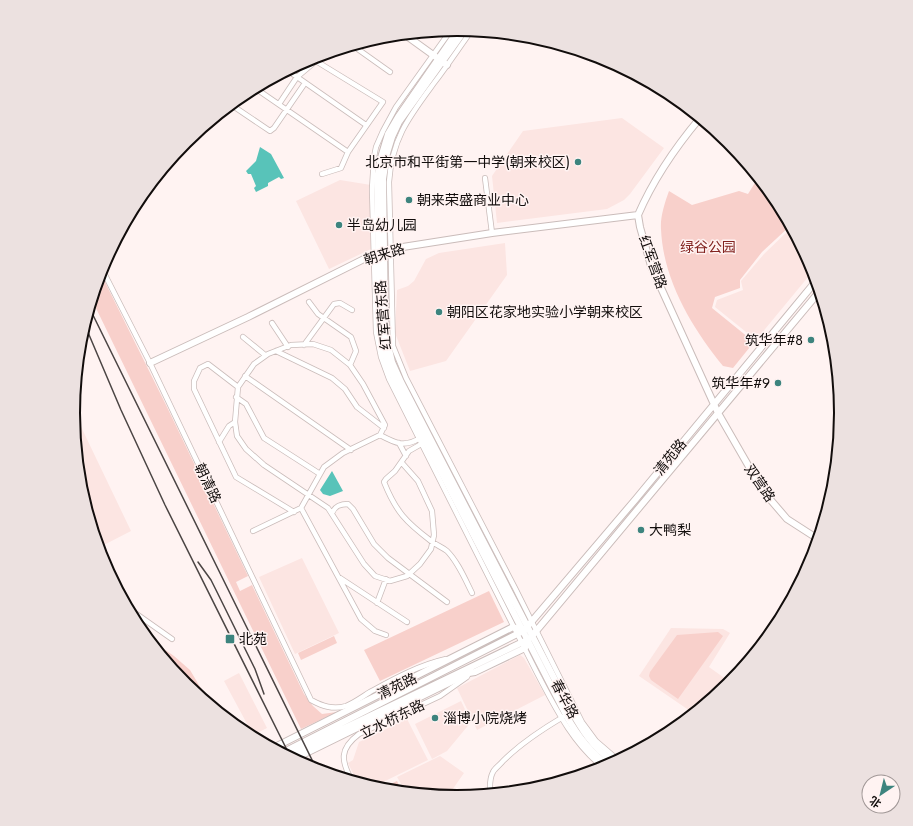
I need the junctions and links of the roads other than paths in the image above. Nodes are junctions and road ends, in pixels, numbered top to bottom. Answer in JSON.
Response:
{"nodes":[{"id":1,"x":446,"y":36,"type":"edge"},
{"id":2,"x":455,"y":36,"type":"edge"},
{"id":3,"x":461,"y":36,"type":"edge"},
{"id":4,"x":466,"y":36,"type":"edge"},
{"id":5,"x":410,"y":39,"type":"edge"},
{"id":6,"x":358,"y":49,"type":"edge"},
{"id":7,"x":432,"y":55,"type":"junction"},
{"id":8,"x":319,"y":62,"type":"edge"},
{"id":9,"x":442,"y":62,"type":"junction"},
{"id":10,"x":305,"y":68,"type":"edge"},
{"id":11,"x":390,"y":72,"type":"dead end"},
{"id":12,"x":292,"y":74,"type":"edge"},
{"id":13,"x":297,"y":77,"type":"junction"},
{"id":14,"x":305,"y":83,"type":"junction"},
{"id":15,"x":260,"y":92,"type":"edge"},
{"id":16,"x":278,"y":104,"type":"junction"},
{"id":17,"x":236,"y":108,"type":"edge"},
{"id":18,"x":287,"y":110,"type":"junction"},
{"id":19,"x":696,"y":123,"type":"edge"},
{"id":20,"x":366,"y":125,"type":"junction"},
{"id":21,"x":348,"y":152,"type":"junction"},
{"id":22,"x":322,"y":174,"type":"dead end"},
{"id":23,"x":486,"y":178,"type":"dead end"},
{"id":24,"x":638,"y":215,"type":"junction"},
{"id":25,"x":492,"y":233,"type":"junction"},
{"id":26,"x":381,"y":252,"type":"junction"},
{"id":27,"x":106,"y":275,"type":"edge"},
{"id":28,"x":811,"y":287,"type":"edge"},
{"id":29,"x":815,"y":297,"type":"edge"},
{"id":30,"x":309,"y":302,"type":"dead end"},
{"id":31,"x":352,"y":310,"type":"dead end"},
{"id":32,"x":324,"y":318,"type":"junction"},
{"id":33,"x":272,"y":323,"type":"dead end"},
{"id":34,"x":243,"y":337,"type":"dead end"},
{"id":35,"x":304,"y":345,"type":"junction"},
{"id":36,"x":288,"y":347,"type":"junction"},
{"id":37,"x":276,"y":351,"type":"junction"},
{"id":38,"x":265,"y":355,"type":"junction"},
{"id":39,"x":150,"y":362,"type":"junction"},
{"id":40,"x":350,"y":365,"type":"junction"},
{"id":41,"x":245,"y":376,"type":"junction"},
{"id":42,"x":238,"y":387,"type":"junction"},
{"id":43,"x":236,"y":397,"type":"junction"},
{"id":44,"x":714,"y":404,"type":"junction"},
{"id":45,"x":718,"y":413,"type":"junction"},
{"id":46,"x":235,"y":422,"type":"junction"},
{"id":47,"x":384,"y":428,"type":"junction"},
{"id":48,"x":434,"y":433,"type":"junction"},
{"id":49,"x":380,"y":435,"type":"junction"},
{"id":50,"x":425,"y":439,"type":"junction"},
{"id":51,"x":219,"y":442,"type":"junction"},
{"id":52,"x":399,"y":443,"type":"junction"},
{"id":53,"x":351,"y":450,"type":"junction"},
{"id":54,"x":406,"y":456,"type":"junction"},
{"id":55,"x":402,"y":463,"type":"junction"},
{"id":56,"x":320,"y":474,"type":"junction"},
{"id":57,"x":309,"y":496,"type":"junction"},
{"id":58,"x":301,"y":508,"type":"junction"},
{"id":59,"x":294,"y":512,"type":"junction"},
{"id":60,"x":332,"y":513,"type":"junction"},
{"id":61,"x":253,"y":531,"type":"dead end"},
{"id":62,"x":812,"y":535,"type":"edge"},
{"id":63,"x":432,"y":542,"type":"junction"},
{"id":64,"x":410,"y":574,"type":"junction"},
{"id":65,"x":338,"y":577,"type":"junction"},
{"id":66,"x":386,"y":579,"type":"junction"},
{"id":67,"x":472,"y":593,"type":"dead end"},
{"id":68,"x":377,"y":602,"type":"junction"},
{"id":69,"x":447,"y":602,"type":"dead end"},
{"id":70,"x":139,"y":616,"type":"edge"},
{"id":71,"x":407,"y":622,"type":"dead end"},
{"id":72,"x":514,"y":628,"type":"junction"},
{"id":73,"x":525,"y":629,"type":"junction"},
{"id":74,"x":386,"y":635,"type":"dead end"},
{"id":75,"x":529,"y":637,"type":"junction"},
{"id":76,"x":172,"y":639,"type":"dead end"},
{"id":77,"x":524,"y":648,"type":"junction"},
{"id":78,"x":482,"y":652,"type":"junction"},
{"id":79,"x":454,"y":658,"type":"junction"},
{"id":80,"x":480,"y":662,"type":"junction"},
{"id":81,"x":469,"y":673,"type":"junction"},
{"id":82,"x":564,"y":717,"type":"junction"},
{"id":83,"x":279,"y":745,"type":"edge"},
{"id":84,"x":288,"y":750,"type":"edge"},
{"id":85,"x":294,"y":753,"type":"edge"},
{"id":86,"x":301,"y":756,"type":"edge"},
{"id":87,"x":613,"y":756,"type":"edge"},
{"id":88,"x":609,"y":758,"type":"edge"},
{"id":89,"x":602,"y":761,"type":"edge"},
{"id":90,"x":598,"y":762,"type":"edge"},
{"id":91,"x":349,"y":774,"type":"edge"},
{"id":92,"x":489,"y":788,"type":"edge"}],
"edges":[{"from":1,"to":7,"type":"street"},
{"from":2,"to":9,"type":"street","name":"红军营东路"},
{"from":3,"to":9,"type":"street","name":"红军营东路"},
{"from":4,"to":9,"type":"street"},
{"from":5,"to":7,"type":"street"},
{"from":6,"to":11,"type":"street"},
{"from":7,"to":9,"type":"street"},
{"from":7,"to":26,"type":"street"},
{"from":8,"to":20,"type":"street"},
{"from":9,"to":26,"type":"street"},
{"from":9,"to":26,"type":"street","name":"红军营东路"},
{"from":10,"to":13,"type":"street"},
{"from":12,"to":13,"type":"street"},
{"from":13,"to":14,"type":"street"},
{"from":13,"to":16,"type":"street"},
{"from":14,"to":18,"type":"street"},
{"from":14,"to":20,"type":"street"},
{"from":15,"to":16,"type":"street"},
{"from":16,"to":18,"type":"street"},
{"from":17,"to":18,"type":"street"},
{"from":18,"to":21,"type":"street"},
{"from":19,"to":24,"type":"street"},
{"from":20,"to":21,"type":"street"},
{"from":21,"to":22,"type":"street"},
{"from":23,"to":25,"type":"street"},
{"from":24,"to":25,"type":"street","name":"朝来路"},
{"from":24,"to":44,"type":"street","name":"红军营路"},
{"from":25,"to":26,"type":"street","name":"朝来路"},
{"from":26,"to":39,"type":"street","name":"朝来路"},
{"from":26,"to":48,"type":"street"},
{"from":26,"to":50,"type":"street","name":"红军营东路"},
{"from":27,"to":39,"type":"street","name":"朝清路"},
{"from":28,"to":44,"type":"street","name":"清苑路"},
{"from":29,"to":45,"type":"street","name":"清苑路"},
{"from":30,"to":32,"type":"street"},
{"from":31,"to":32,"type":"street"},
{"from":32,"to":35,"type":"street"},
{"from":32,"to":40,"type":"street"},
{"from":33,"to":36,"type":"street"},
{"from":34,"to":38,"type":"street"},
{"from":35,"to":36,"type":"street"},
{"from":35,"to":40,"type":"street"},
{"from":36,"to":37,"type":"street"},
{"from":37,"to":38,"type":"street"},
{"from":37,"to":47,"type":"street"},
{"from":38,"to":41,"type":"street"},
{"from":39,"to":79,"type":"street","name":"朝清路"},
{"from":40,"to":47,"type":"street"},
{"from":41,"to":42,"type":"street"},
{"from":41,"to":53,"type":"street"},
{"from":42,"to":43,"type":"street"},
{"from":42,"to":51,"type":"street"},
{"from":43,"to":46,"type":"street"},
{"from":43,"to":56,"type":"street"},
{"from":44,"to":45,"type":"street","name":"红军营路"},
{"from":44,"to":73,"type":"street","name":"清苑路"},
{"from":45,"to":62,"type":"street","name":"双营路"},
{"from":45,"to":75,"type":"street","name":"清苑路"},
{"from":46,"to":51,"type":"street"},
{"from":46,"to":57,"type":"street"},
{"from":47,"to":49,"type":"street"},
{"from":48,"to":50,"type":"street"},
{"from":48,"to":73,"type":"street"},
{"from":49,"to":52,"type":"street"},
{"from":49,"to":53,"type":"street"},
{"from":50,"to":52,"type":"street"},
{"from":50,"to":54,"type":"street"},
{"from":50,"to":72,"type":"street"},
{"from":50,"to":73,"type":"street","name":"红军营东路"},
{"from":51,"to":59,"type":"street"},
{"from":52,"to":54,"type":"street"},
{"from":53,"to":56,"type":"street"},
{"from":54,"to":55,"type":"street"},
{"from":55,"to":63,"type":"street"},
{"from":55,"to":63,"type":"street"},
{"from":56,"to":57,"type":"street"},
{"from":57,"to":58,"type":"street"},
{"from":57,"to":60,"type":"street"},
{"from":58,"to":59,"type":"street"},
{"from":58,"to":65,"type":"street"},
{"from":59,"to":61,"type":"street"},
{"from":60,"to":64,"type":"street"},
{"from":60,"to":66,"type":"street"},
{"from":63,"to":64,"type":"street"},
{"from":63,"to":67,"type":"street"},
{"from":64,"to":66,"type":"street"},
{"from":64,"to":69,"type":"street"},
{"from":65,"to":68,"type":"street"},
{"from":65,"to":74,"type":"street"},
{"from":66,"to":68,"type":"street"},
{"from":68,"to":71,"type":"street"},
{"from":70,"to":76,"type":"street"},
{"from":72,"to":73,"type":"street"},
{"from":72,"to":79,"type":"street","name":"清苑路"},
{"from":73,"to":75,"type":"street","name":"红军营东路"},
{"from":73,"to":75,"type":"street"},
{"from":73,"to":78,"type":"street","name":"清苑路"},
{"from":75,"to":77,"type":"street","name":"清苑路"},
{"from":75,"to":80,"type":"street","name":"清苑路"},
{"from":75,"to":82,"type":"street","name":"春华路"},
{"from":75,"to":87,"type":"street"},
{"from":75,"to":88,"type":"street","name":"春华路"},
{"from":77,"to":81,"type":"street","name":"清苑路"},
{"from":77,"to":82,"type":"street"},
{"from":78,"to":79,"type":"street"},
{"from":78,"to":84,"type":"street","name":"清苑路"},
{"from":79,"to":83,"type":"street","name":"清苑路"},
{"from":80,"to":81,"type":"street"},
{"from":80,"to":85,"type":"street","name":"清苑路"},
{"from":81,"to":86,"type":"street","name":"清苑路"},
{"from":81,"to":91,"type":"street","name":"立水桥东路"},
{"from":82,"to":89,"type":"street","name":"春华路"},
{"from":82,"to":90,"type":"street"},
{"from":82,"to":92,"type":"street"}]}
